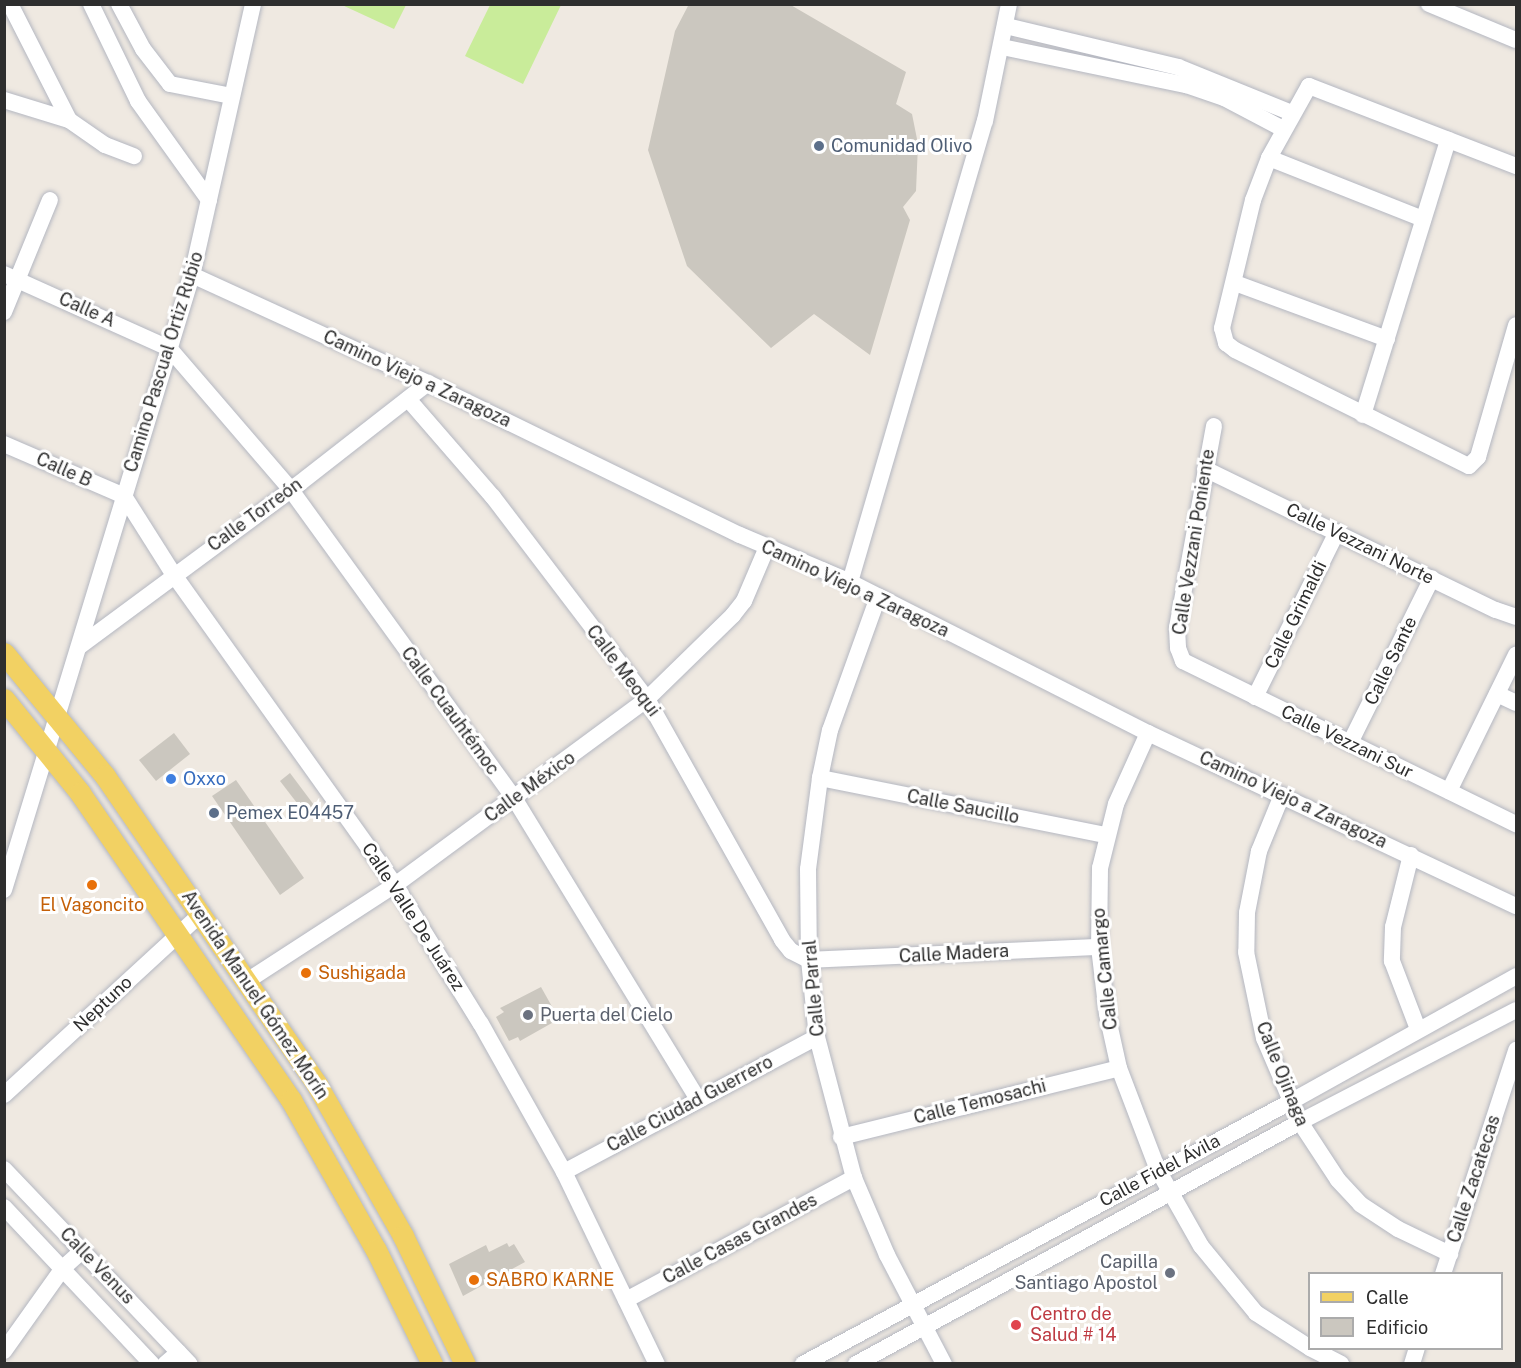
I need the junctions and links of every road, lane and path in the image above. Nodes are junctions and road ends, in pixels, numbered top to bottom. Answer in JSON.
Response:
{"nodes":[{"id":1,"x":10,"y":4,"type":"edge"},
{"id":2,"x":91,"y":4,"type":"edge"},
{"id":3,"x":118,"y":4,"type":"edge"},
{"id":4,"x":253,"y":4,"type":"edge"},
{"id":5,"x":1009,"y":4,"type":"edge"},
{"id":6,"x":1430,"y":4,"type":"edge"},
{"id":7,"x":1006,"y":26,"type":"junction"},
{"id":8,"x":1516,"y":40,"type":"edge"},
{"id":9,"x":1002,"y":47,"type":"junction"},
{"id":10,"x":231,"y":96,"type":"junction"},
{"id":11,"x":4,"y":100,"type":"edge"},
{"id":12,"x":1292,"y":113,"type":"junction"},
{"id":13,"x":69,"y":120,"type":"junction"},
{"id":14,"x":1283,"y":129,"type":"junction"},
{"id":15,"x":1448,"y":140,"type":"junction"},
{"id":16,"x":134,"y":156,"type":"dead end"},
{"id":17,"x":1269,"y":158,"type":"junction"},
{"id":18,"x":1516,"y":166,"type":"edge"},
{"id":19,"x":50,"y":200,"type":"dead end"},
{"id":20,"x":209,"y":200,"type":"junction"},
{"id":21,"x":1424,"y":219,"type":"junction"},
{"id":22,"x":192,"y":275,"type":"junction"},
{"id":23,"x":11,"y":276,"type":"edge"},
{"id":24,"x":1235,"y":283,"type":"junction"},
{"id":25,"x":4,"y":312,"type":"edge"},
{"id":26,"x":1516,"y":325,"type":"edge"},
{"id":27,"x":1387,"y":339,"type":"junction"},
{"id":28,"x":169,"y":348,"type":"junction"},
{"id":29,"x":428,"y":383,"type":"junction"},
{"id":30,"x":408,"y":399,"type":"junction"},
{"id":31,"x":1363,"y":415,"type":"junction"},
{"id":32,"x":1214,"y":426,"type":"dead end"},
{"id":33,"x":4,"y":444,"type":"edge"},
{"id":34,"x":1205,"y":469,"type":"junction"},
{"id":35,"x":291,"y":490,"type":"junction"},
{"id":36,"x":124,"y":496,"type":"junction"},
{"id":37,"x":1337,"y":532,"type":"junction"},
{"id":38,"x":767,"y":547,"type":"junction"},
{"id":39,"x":174,"y":574,"type":"junction"},
{"id":40,"x":1432,"y":578,"type":"junction"},
{"id":41,"x":850,"y":582,"type":"junction"},
{"id":42,"x":878,"y":597,"type":"junction"},
{"id":43,"x":1516,"y":617,"type":"edge"},
{"id":44,"x":81,"y":646,"type":"junction"},
{"id":45,"x":4,"y":653,"type":"edge"},
{"id":46,"x":1516,"y":655,"type":"edge"},
{"id":47,"x":1180,"y":657,"type":"joint"},
{"id":48,"x":1497,"y":694,"type":"junction"},
{"id":49,"x":1255,"y":698,"type":"junction"},
{"id":50,"x":4,"y":699,"type":"edge"},
{"id":51,"x":647,"y":699,"type":"junction"},
{"id":52,"x":1516,"y":703,"type":"edge"},
{"id":53,"x":58,"y":715,"type":"junction"},
{"id":54,"x":1148,"y":733,"type":"junction"},
{"id":55,"x":1350,"y":743,"type":"junction"},
{"id":56,"x":46,"y":748,"type":"junction"},
{"id":57,"x":820,"y":778,"type":"junction"},
{"id":58,"x":1449,"y":791,"type":"junction"},
{"id":59,"x":1282,"y":795,"type":"junction"},
{"id":60,"x":514,"y":798,"type":"junction"},
{"id":61,"x":1516,"y":824,"type":"edge"},
{"id":62,"x":1105,"y":835,"type":"junction"},
{"id":63,"x":1411,"y":855,"type":"junction"},
{"id":64,"x":395,"y":885,"type":"junction"},
{"id":65,"x":4,"y":890,"type":"edge"},
{"id":66,"x":1516,"y":906,"type":"edge"},
{"id":67,"x":202,"y":913,"type":"junction"},
{"id":68,"x":178,"y":934,"type":"junction"},
{"id":69,"x":1099,"y":947,"type":"junction"},
{"id":70,"x":808,"y":960,"type":"junction"},
{"id":71,"x":1516,"y":976,"type":"edge"},
{"id":72,"x":247,"y":981,"type":"junction"},
{"id":73,"x":1516,"y":1010,"type":"edge"},
{"id":74,"x":1418,"y":1029,"type":"junction"},
{"id":75,"x":817,"y":1037,"type":"junction"},
{"id":76,"x":1516,"y":1050,"type":"edge"},
{"id":77,"x":1119,"y":1068,"type":"junction"},
{"id":78,"x":4,"y":1095,"type":"edge"},
{"id":79,"x":697,"y":1098,"type":"junction"},
{"id":80,"x":1290,"y":1102,"type":"junction"},
{"id":81,"x":1300,"y":1122,"type":"junction"},
{"id":82,"x":840,"y":1137,"type":"junction"},
{"id":83,"x":4,"y":1169,"type":"edge"},
{"id":84,"x":1158,"y":1170,"type":"junction"},
{"id":85,"x":564,"y":1172,"type":"junction"},
{"id":86,"x":854,"y":1178,"type":"junction"},
{"id":87,"x":1169,"y":1194,"type":"junction"},
{"id":88,"x":4,"y":1207,"type":"edge"},
{"id":89,"x":82,"y":1251,"type":"junction"},
{"id":90,"x":1450,"y":1254,"type":"junction"},
{"id":91,"x":63,"y":1268,"type":"junction"},
{"id":92,"x":1444,"y":1272,"type":"edge"},
{"id":93,"x":626,"y":1300,"type":"junction"},
{"id":94,"x":912,"y":1307,"type":"junction"},
{"id":95,"x":922,"y":1327,"type":"junction"},
{"id":96,"x":1308,"y":1347,"type":"edge"},
{"id":97,"x":1314,"y":1350,"type":"edge"},
{"id":98,"x":4,"y":1351,"type":"edge"},
{"id":99,"x":185,"y":1358,"type":"edge"},
{"id":100,"x":152,"y":1364,"type":"edge"},
{"id":101,"x":165,"y":1364,"type":"edge"},
{"id":102,"x":432,"y":1364,"type":"edge"},
{"id":103,"x":465,"y":1364,"type":"edge"},
{"id":104,"x":657,"y":1364,"type":"edge"},
{"id":105,"x":803,"y":1364,"type":"edge"},
{"id":106,"x":856,"y":1364,"type":"edge"},
{"id":107,"x":944,"y":1364,"type":"edge"},
{"id":108,"x":1341,"y":1364,"type":"edge"}],
"edges":[{"from":1,"to":13,"type":"street"},
{"from":2,"to":20,"type":"street"},
{"from":3,"to":10,"type":"street"},
{"from":4,"to":10,"type":"street","name":"Camino Pascual Ortiz Rubio"},
{"from":5,"to":7,"type":"street"},
{"from":6,"to":8,"type":"street"},
{"from":7,"to":9,"type":"street"},
{"from":7,"to":12,"type":"street"},
{"from":9,"to":14,"type":"street"},
{"from":9,"to":41,"type":"street"},
{"from":10,"to":20,"type":"street","name":"Camino Pascual Ortiz Rubio"},
{"from":11,"to":13,"type":"street"},
{"from":12,"to":14,"type":"street"},
{"from":12,"to":15,"type":"street"},
{"from":13,"to":16,"type":"street"},
{"from":14,"to":17,"type":"street"},
{"from":15,"to":18,"type":"street"},
{"from":15,"to":21,"type":"street"},
{"from":17,"to":21,"type":"street"},
{"from":17,"to":24,"type":"street"},
{"from":19,"to":23,"type":"street"},
{"from":20,"to":22,"type":"street","name":"Camino Pascual Ortiz Rubio"},
{"from":21,"to":27,"type":"street"},
{"from":22,"to":28,"type":"street","name":"Camino Pascual Ortiz Rubio"},
{"from":22,"to":29,"type":"street","name":"Camino Viejo a Zaragoza"},
{"from":23,"to":25,"type":"street"},
{"from":23,"to":28,"type":"street","name":"Calle A"},
{"from":24,"to":27,"type":"street"},
{"from":24,"to":31,"type":"street"},
{"from":26,"to":31,"type":"street"},
{"from":27,"to":31,"type":"street"},
{"from":28,"to":35,"type":"street","name":"Calle Cuauhtémoc"},
{"from":28,"to":36,"type":"street","name":"Camino Pascual Ortiz Rubio"},
{"from":29,"to":30,"type":"street","name":"Calle Torreón"},
{"from":29,"to":38,"type":"street","name":"Camino Viejo a Zaragoza"},
{"from":30,"to":35,"type":"street","name":"Calle Torreón"},
{"from":30,"to":51,"type":"street","name":"Calle Meoqui"},
{"from":32,"to":34,"type":"street","name":"Calle Vezzani Poniente"},
{"from":33,"to":36,"type":"street","name":"Calle B"},
{"from":34,"to":37,"type":"street","name":"Calle Vezzani Norte"},
{"from":34,"to":47,"type":"street","name":"Calle Vezzani Poniente"},
{"from":35,"to":39,"type":"street","name":"Calle Torreón"},
{"from":35,"to":60,"type":"street","name":"Calle Cuauhtémoc"},
{"from":36,"to":39,"type":"street","name":"Calle Valle De Juárez"},
{"from":36,"to":44,"type":"street","name":"Camino Pascual Ortiz Rubio"},
{"from":37,"to":40,"type":"street","name":"Calle Vezzani Norte"},
{"from":37,"to":49,"type":"street","name":"Calle Grimaldi"},
{"from":38,"to":41,"type":"street","name":"Camino Viejo a Zaragoza"},
{"from":38,"to":51,"type":"street","name":"Calle México"},
{"from":39,"to":44,"type":"street","name":"Calle Torreón"},
{"from":39,"to":64,"type":"street","name":"Calle Valle De Juárez"},
{"from":40,"to":43,"type":"street","name":"Calle Vezzani Norte"},
{"from":40,"to":55,"type":"street","name":"Calle Sante"},
{"from":41,"to":42,"type":"street","name":"Camino Viejo a Zaragoza"},
{"from":42,"to":54,"type":"street","name":"Camino Viejo a Zaragoza"},
{"from":42,"to":57,"type":"street","name":"Calle Parral"},
{"from":44,"to":53,"type":"street","name":"Camino Pascual Ortiz Rubio"},
{"from":45,"to":53,"type":"main road","name":"Avenida Manuel Gómez Morín"},
{"from":46,"to":48,"type":"street"},
{"from":47,"to":49,"type":"street","name":"Calle Vezzani Sur"},
{"from":48,"to":52,"type":"street"},
{"from":48,"to":58,"type":"street"},
{"from":49,"to":55,"type":"street","name":"Calle Vezzani Sur"},
{"from":50,"to":56,"type":"main road","name":"Avenida Manuel Gómez Morín"},
{"from":51,"to":60,"type":"street","name":"Calle México"},
{"from":51,"to":70,"type":"street","name":"Calle Meoqui"},
{"from":53,"to":56,"type":"street","name":"Camino Pascual Ortiz Rubio"},
{"from":53,"to":67,"type":"main road","name":"Avenida Manuel Gómez Morín"},
{"from":54,"to":59,"type":"street","name":"Camino Viejo a Zaragoza"},
{"from":54,"to":62,"type":"street","name":"Calle Camargo"},
{"from":55,"to":58,"type":"street","name":"Calle Vezzani Sur"},
{"from":56,"to":65,"type":"street","name":"Camino Pascual Ortiz Rubio"},
{"from":56,"to":68,"type":"main road","name":"Avenida Manuel Gómez Morín"},
{"from":57,"to":62,"type":"street","name":"Calle Saucillo"},
{"from":57,"to":70,"type":"street","name":"Calle Parral"},
{"from":58,"to":61,"type":"street","name":"Calle Vezzani Sur"},
{"from":59,"to":63,"type":"street","name":"Camino Viejo a Zaragoza"},
{"from":59,"to":80,"type":"street","name":"Calle Ojinaga"},
{"from":60,"to":64,"type":"street","name":"Calle México"},
{"from":60,"to":79,"type":"street","name":"Calle Cuauhtémoc"},
{"from":62,"to":69,"type":"street","name":"Calle Camargo"},
{"from":63,"to":66,"type":"street","name":"Camino Viejo a Zaragoza"},
{"from":63,"to":74,"type":"street"},
{"from":64,"to":72,"type":"street","name":"Calle México"},
{"from":64,"to":85,"type":"street","name":"Calle Valle De Juárez"},
{"from":67,"to":68,"type":"street","name":"Neptuno"},
{"from":67,"to":72,"type":"main road","name":"Avenida Manuel Gómez Morín"},
{"from":68,"to":78,"type":"street","name":"Neptuno"},
{"from":68,"to":102,"type":"main road","name":"Avenida Manuel Gómez Morín"},
{"from":69,"to":70,"type":"street","name":"Calle Madera"},
{"from":69,"to":77,"type":"street","name":"Calle Camargo"},
{"from":70,"to":75,"type":"street","name":"Calle Parral"},
{"from":71,"to":74,"type":"street","name":"Calle Fidel Ávila"},
{"from":72,"to":103,"type":"main road","name":"Avenida Manuel Gómez Morín"},
{"from":73,"to":81,"type":"street","name":"Calle Fidel Ávila"},
{"from":74,"to":80,"type":"street","name":"Calle Fidel Ávila"},
{"from":75,"to":79,"type":"street","name":"Calle Ciudad Guerrero"},
{"from":75,"to":82,"type":"street","name":"Calle Parral"},
{"from":76,"to":90,"type":"street","name":"Calle Zacatecas"},
{"from":77,"to":82,"type":"street","name":"Calle Temosachi"},
{"from":77,"to":84,"type":"street","name":"Calle Camargo"},
{"from":79,"to":85,"type":"street","name":"Calle Ciudad Guerrero"},
{"from":80,"to":81,"type":"street","name":"Calle Ojinaga"},
{"from":80,"to":84,"type":"street","name":"Calle Fidel Ávila"},
{"from":81,"to":87,"type":"street","name":"Calle Fidel Ávila"},
{"from":81,"to":90,"type":"street","name":"Calle Ojinaga"},
{"from":82,"to":86,"type":"street","name":"Calle Parral"},
{"from":83,"to":89,"type":"street","name":"Calle Venus"},
{"from":84,"to":87,"type":"street","name":"Calle Camargo"},
{"from":84,"to":94,"type":"street","name":"Calle Fidel Ávila"},
{"from":85,"to":93,"type":"street","name":"Calle Valle De Juárez"},
{"from":86,"to":93,"type":"street","name":"Calle Casas Grandes"},
{"from":86,"to":94,"type":"street","name":"Calle Parral"},
{"from":87,"to":95,"type":"street","name":"Calle Fidel Ávila"},
{"from":87,"to":96,"type":"street"},
{"from":88,"to":91,"type":"street","name":"Calle Venus"},
{"from":89,"to":91,"type":"street"},
{"from":89,"to":99,"type":"street","name":"Calle Venus"},
{"from":90,"to":92,"type":"street","name":"Calle Zacatecas"},
{"from":91,"to":98,"type":"street"},
{"from":91,"to":100,"type":"street","name":"Calle Venus"},
{"from":93,"to":104,"type":"street","name":"Calle Valle De Juárez"},
{"from":94,"to":95,"type":"street","name":"Calle Parral"},
{"from":94,"to":105,"type":"street","name":"Calle Fidel Ávila"},
{"from":95,"to":106,"type":"street","name":"Calle Fidel Ávila"},
{"from":95,"to":107,"type":"street","name":"Calle Parral"},
{"from":97,"to":108,"type":"street"},
{"from":99,"to":101,"type":"street"}]}
